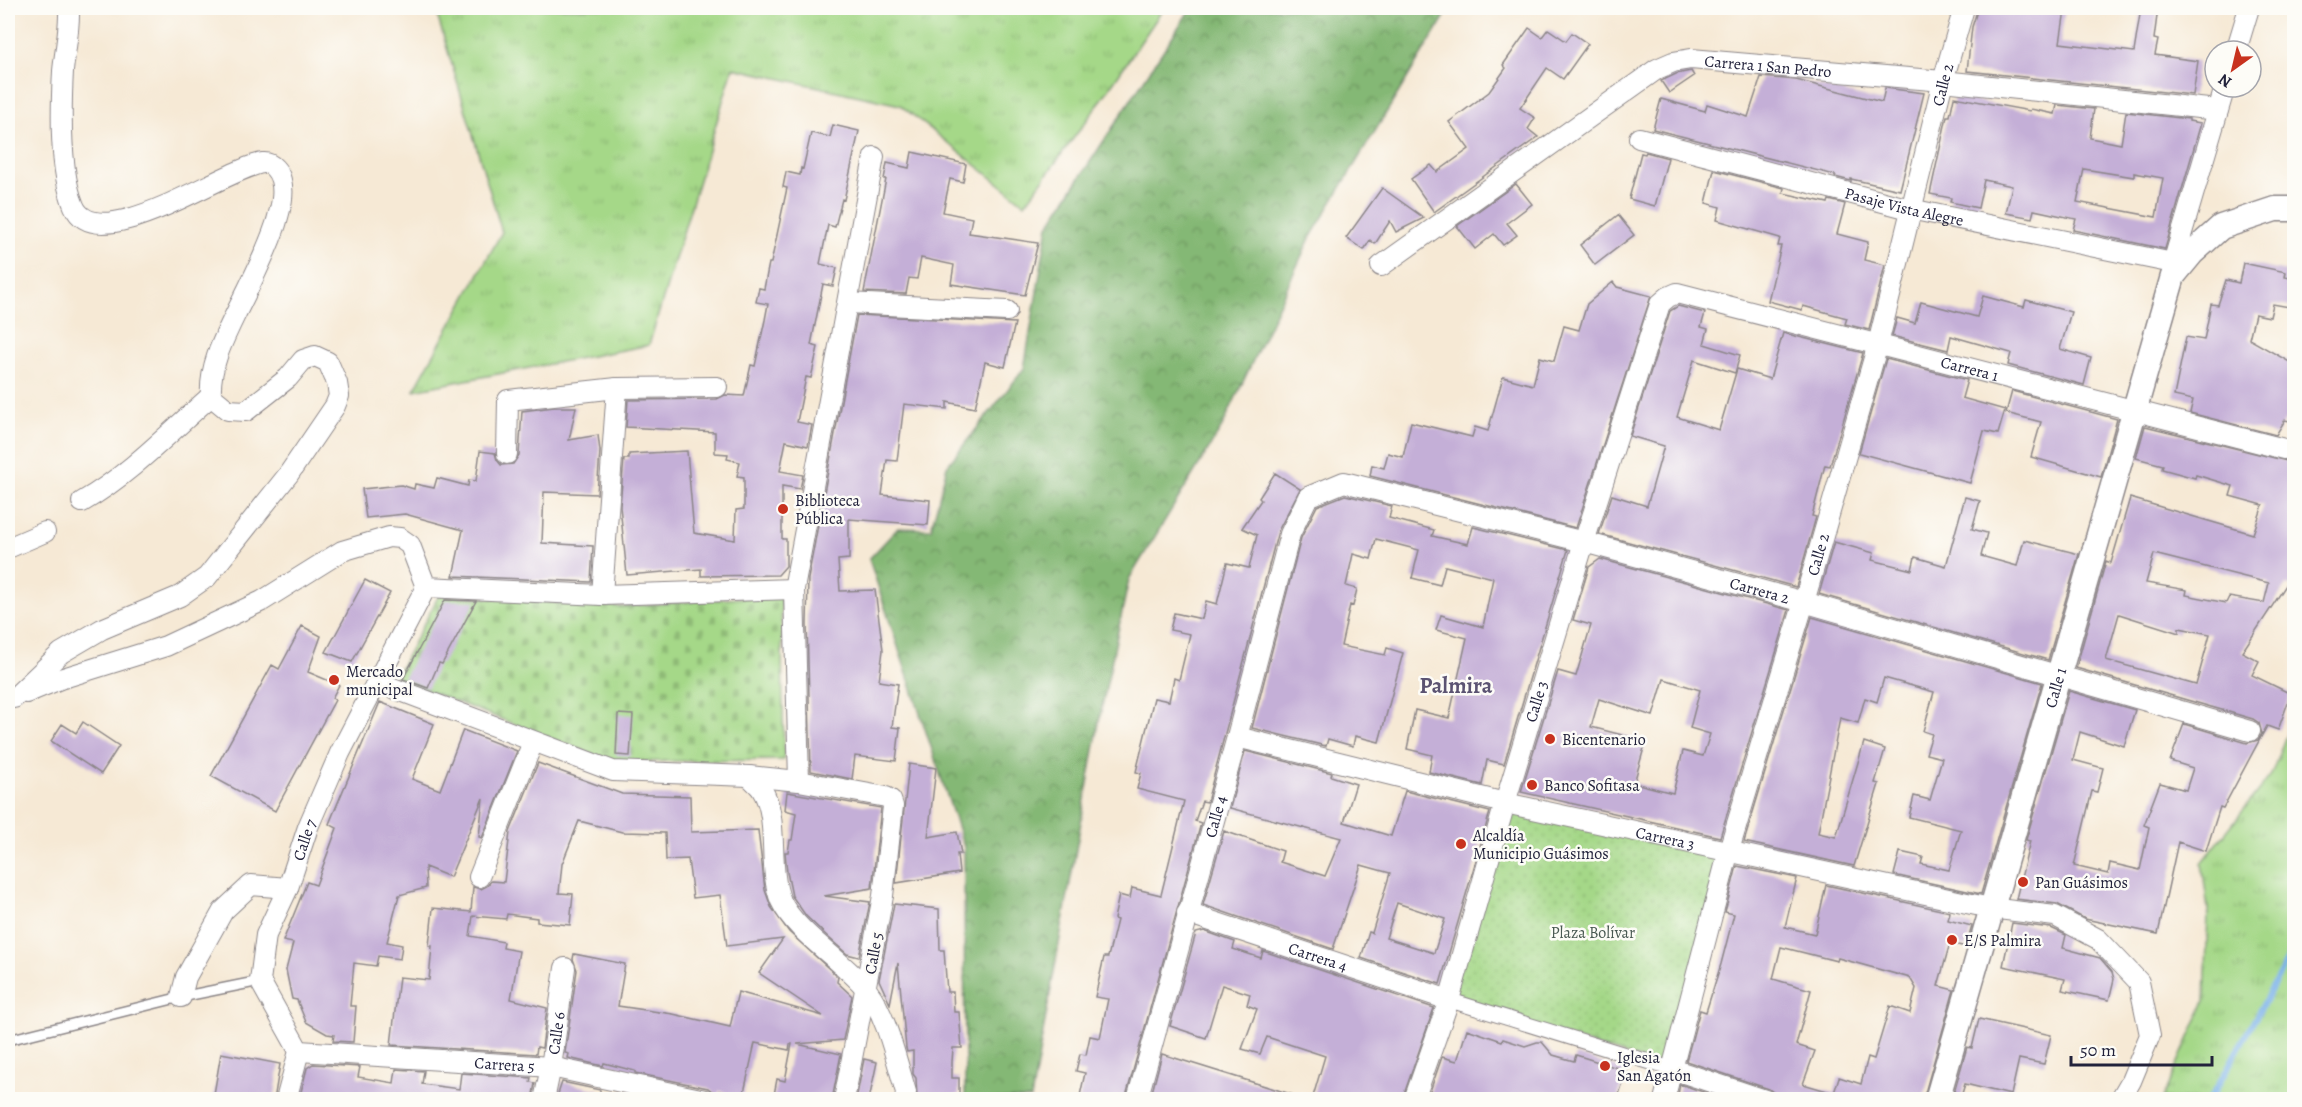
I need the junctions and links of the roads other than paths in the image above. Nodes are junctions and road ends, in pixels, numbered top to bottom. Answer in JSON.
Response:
{"nodes":[{"id":1,"x":69,"y":8,"type":"edge"},
{"id":2,"x":1964,"y":8,"type":"edge"},
{"id":3,"x":2249,"y":8,"type":"edge"},
{"id":4,"x":2240,"y":39,"type":"edge"},
{"id":5,"x":1943,"y":81,"type":"junction"},
{"id":6,"x":2221,"y":99,"type":"edge"},
{"id":7,"x":2218,"y":110,"type":"junction"},
{"id":8,"x":1639,"y":138,"type":"dead end"},
{"id":9,"x":874,"y":157,"type":"dead end"},
{"id":10,"x":1910,"y":209,"type":"junction"},
{"id":11,"x":2295,"y":209,"type":"edge"},
{"id":12,"x":1381,"y":266,"type":"dead end"},
{"id":13,"x":2173,"y":269,"type":"junction"},
{"id":14,"x":848,"y":303,"type":"junction"},
{"id":15,"x":1660,"y":304,"type":"joint"},
{"id":16,"x":1007,"y":311,"type":"dead end"},
{"id":17,"x":1878,"y":344,"type":"junction"},
{"id":18,"x":717,"y":387,"type":"dead end"},
{"id":19,"x":617,"y":388,"type":"junction"},
{"id":20,"x":210,"y":396,"type":"junction"},
{"id":21,"x":2133,"y":409,"type":"junction"},
{"id":22,"x":2284,"y":449,"type":"dead end"},
{"id":23,"x":507,"y":454,"type":"dead end"},
{"id":24,"x":82,"y":502,"type":"dead end"},
{"id":25,"x":45,"y":532,"type":"dead end"},
{"id":26,"x":1290,"y":534,"type":"joint"},
{"id":27,"x":1584,"y":542,"type":"junction"},
{"id":28,"x":8,"y":548,"type":"edge"},
{"id":29,"x":426,"y":587,"type":"junction"},
{"id":30,"x":794,"y":589,"type":"junction"},
{"id":31,"x":602,"y":595,"type":"junction"},
{"id":32,"x":1804,"y":602,"type":"junction"},
{"id":33,"x":2058,"y":676,"type":"junction"},
{"id":34,"x":377,"y":682,"type":"junction"},
{"id":35,"x":11,"y":702,"type":"edge"},
{"id":36,"x":2250,"y":731,"type":"dead end"},
{"id":37,"x":1237,"y":737,"type":"junction"},
{"id":38,"x":533,"y":742,"type":"junction"},
{"id":39,"x":749,"y":776,"type":"junction"},
{"id":40,"x":799,"y":781,"type":"junction"},
{"id":41,"x":1505,"y":803,"type":"junction"},
{"id":42,"x":1729,"y":850,"type":"junction"},
{"id":43,"x":479,"y":877,"type":"dead end"},
{"id":44,"x":288,"y":888,"type":"junction"},
{"id":45,"x":1990,"y":908,"type":"junction"},
{"id":46,"x":1187,"y":914,"type":"junction"},
{"id":47,"x":565,"y":968,"type":"dead end"},
{"id":48,"x":260,"y":981,"type":"junction"},
{"id":49,"x":867,"y":990,"type":"junction"},
{"id":50,"x":181,"y":997,"type":"junction"},
{"id":51,"x":1449,"y":1000,"type":"junction"},
{"id":52,"x":8,"y":1040,"type":"edge"},
{"id":53,"x":299,"y":1051,"type":"junction"},
{"id":54,"x":551,"y":1067,"type":"junction"},
{"id":55,"x":1672,"y":1069,"type":"junction"},
{"id":56,"x":286,"y":1100,"type":"edge"},
{"id":57,"x":544,"y":1100,"type":"edge"},
{"id":58,"x":705,"y":1100,"type":"edge"},
{"id":59,"x":844,"y":1100,"type":"edge"},
{"id":60,"x":905,"y":1100,"type":"edge"},
{"id":61,"x":1137,"y":1100,"type":"edge"},
{"id":62,"x":1414,"y":1100,"type":"edge"},
{"id":63,"x":1664,"y":1100,"type":"edge"},
{"id":64,"x":1765,"y":1100,"type":"edge"},
{"id":65,"x":1937,"y":1100,"type":"edge"},
{"id":66,"x":2120,"y":1100,"type":"edge"}],
"edges":[{"from":1,"to":20,"type":"street"},
{"from":2,"to":5,"type":"street","name":"Calle 2"},
{"from":3,"to":4,"type":"street"},
{"from":5,"to":7,"type":"street","name":"Carrera 1 San Pedro"},
{"from":5,"to":10,"type":"street","name":"Calle 2"},
{"from":5,"to":12,"type":"street","name":"Carrera 1 San Pedro"},
{"from":6,"to":7,"type":"street"},
{"from":7,"to":13,"type":"street"},
{"from":8,"to":10,"type":"street","name":"Pasaje Vista Alegre"},
{"from":9,"to":14,"type":"street"},
{"from":10,"to":13,"type":"street","name":"Pasaje Vista Alegre"},
{"from":10,"to":17,"type":"street","name":"Calle 2"},
{"from":11,"to":13,"type":"street"},
{"from":13,"to":21,"type":"street","name":"Calle 1"},
{"from":14,"to":16,"type":"street"},
{"from":14,"to":30,"type":"street"},
{"from":15,"to":17,"type":"street","name":"Carrera 1"},
{"from":15,"to":27,"type":"street","name":"Calle 3"},
{"from":17,"to":21,"type":"street","name":"Carrera 1"},
{"from":17,"to":32,"type":"street","name":"Calle 2"},
{"from":18,"to":19,"type":"street"},
{"from":19,"to":23,"type":"street"},
{"from":19,"to":31,"type":"street"},
{"from":20,"to":24,"type":"street"},
{"from":20,"to":35,"type":"street"},
{"from":21,"to":22,"type":"street","name":"Carrera 1"},
{"from":21,"to":33,"type":"street","name":"Calle 1"},
{"from":25,"to":28,"type":"street"},
{"from":26,"to":27,"type":"street","name":"Carrera 2"},
{"from":26,"to":37,"type":"street","name":"Calle 4"},
{"from":27,"to":32,"type":"street","name":"Carrera 2"},
{"from":27,"to":41,"type":"street","name":"Calle 3"},
{"from":29,"to":31,"type":"street"},
{"from":29,"to":34,"type":"street","name":"Calle 7"},
{"from":29,"to":35,"type":"street"},
{"from":30,"to":31,"type":"street"},
{"from":30,"to":40,"type":"street"},
{"from":32,"to":33,"type":"street","name":"Carrera 2"},
{"from":32,"to":42,"type":"street","name":"Calle 2"},
{"from":33,"to":36,"type":"street","name":"Carrera 2"},
{"from":33,"to":45,"type":"street","name":"Calle 1"},
{"from":34,"to":38,"type":"street"},
{"from":34,"to":44,"type":"street","name":"Calle 7"},
{"from":37,"to":41,"type":"street","name":"Carrera 3"},
{"from":37,"to":46,"type":"street","name":"Calle 4"},
{"from":38,"to":39,"type":"street"},
{"from":38,"to":43,"type":"street"},
{"from":39,"to":40,"type":"street"},
{"from":39,"to":49,"type":"street"},
{"from":40,"to":49,"type":"street","name":"Calle 5"},
{"from":41,"to":42,"type":"street","name":"Carrera 3"},
{"from":41,"to":51,"type":"street","name":"Calle 3"},
{"from":42,"to":45,"type":"street","name":"Carrera 3"},
{"from":42,"to":55,"type":"street","name":"Calle 2"},
{"from":44,"to":48,"type":"street","name":"Calle 7"},
{"from":44,"to":50,"type":"street"},
{"from":45,"to":65,"type":"street","name":"Calle 1"},
{"from":45,"to":66,"type":"street","name":"Carrera 3"},
{"from":46,"to":51,"type":"street","name":"Carrera 4"},
{"from":46,"to":61,"type":"street","name":"Calle 4"},
{"from":47,"to":54,"type":"street","name":"Calle 6"},
{"from":48,"to":50,"type":"lane"},
{"from":48,"to":53,"type":"street"},
{"from":49,"to":59,"type":"street","name":"Calle 5"},
{"from":49,"to":60,"type":"street"},
{"from":50,"to":52,"type":"lane"},
{"from":51,"to":55,"type":"street"},
{"from":51,"to":62,"type":"street","name":"Calle 3"},
{"from":53,"to":54,"type":"street","name":"Carrera 5"},
{"from":53,"to":56,"type":"street"},
{"from":54,"to":57,"type":"street","name":"Calle 6"},
{"from":54,"to":58,"type":"street","name":"Carrera 5"},
{"from":55,"to":63,"type":"street","name":"Calle 2"},
{"from":55,"to":64,"type":"street"}]}
